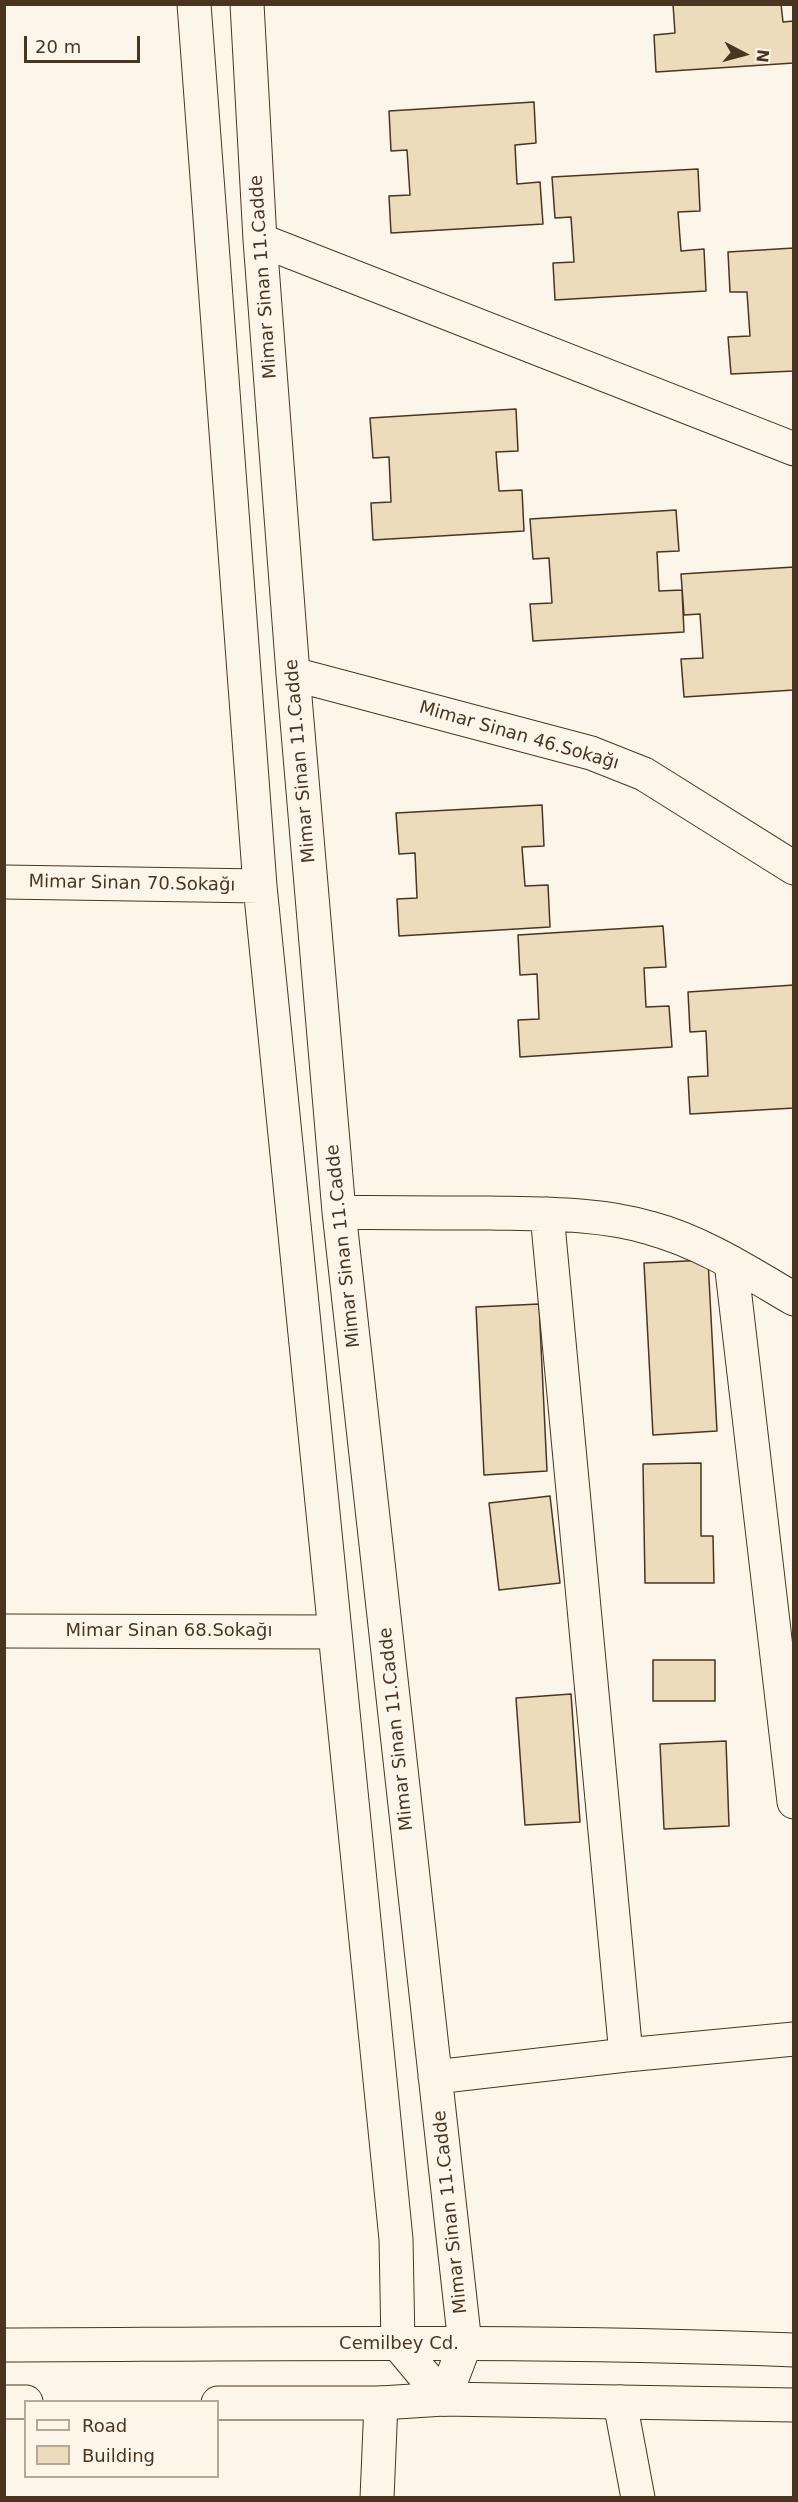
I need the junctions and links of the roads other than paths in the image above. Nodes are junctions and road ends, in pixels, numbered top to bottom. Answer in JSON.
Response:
{"nodes":[{"id":1,"x":194,"y":4,"type":"edge"},
{"id":2,"x":248,"y":4,"type":"edge"},
{"id":3,"x":260,"y":240,"type":"junction"},
{"id":4,"x":794,"y":449,"type":"edge"},
{"id":5,"x":293,"y":674,"type":"junction"},
{"id":6,"x":794,"y":868,"type":"edge"},
{"id":7,"x":4,"y":882,"type":"edge"},
{"id":8,"x":260,"y":886,"type":"junction"},
{"id":9,"x":339,"y":1212,"type":"junction"},
{"id":10,"x":547,"y":1214,"type":"junction"},
{"id":11,"x":731,"y":1262,"type":"junction"},
{"id":12,"x":794,"y":1299,"type":"edge"},
{"id":13,"x":4,"y":1630,"type":"edge"},
{"id":14,"x":334,"y":1632,"type":"junction"},
{"id":15,"x":794,"y":1802,"type":"edge"},
{"id":16,"x":794,"y":2039,"type":"edge"},
{"id":17,"x":626,"y":2055,"type":"junction"},
{"id":18,"x":435,"y":2077,"type":"junction"},
{"id":19,"x":398,"y":2344,"type":"junction"},
{"id":20,"x":465,"y":2344,"type":"junction"},
{"id":21,"x":4,"y":2345,"type":"edge"},
{"id":22,"x":794,"y":2350,"type":"edge"},
{"id":23,"x":444,"y":2399,"type":"junction"},
{"id":24,"x":4,"y":2402,"type":"edge"},
{"id":25,"x":24,"y":2402,"type":"edge"},
{"id":26,"x":620,"y":2402,"type":"junction"},
{"id":27,"x":219,"y":2403,"type":"edge"},
{"id":28,"x":381,"y":2403,"type":"junction"},
{"id":29,"x":794,"y":2405,"type":"edge"},
{"id":30,"x":377,"y":2498,"type":"edge"},
{"id":31,"x":638,"y":2498,"type":"edge"}],
"edges":[{"from":1,"to":8,"type":"street"},
{"from":2,"to":3,"type":"street","name":"Mimar Sinan 11.Cadde"},
{"from":3,"to":4,"type":"street"},
{"from":3,"to":5,"type":"street","name":"Mimar Sinan 11.Cadde"},
{"from":5,"to":6,"type":"street","name":"Mimar Sinan 46.Sokağı"},
{"from":5,"to":9,"type":"street","name":"Mimar Sinan 11.Cadde"},
{"from":7,"to":8,"type":"street","name":"Mimar Sinan 70.Sokağı"},
{"from":8,"to":14,"type":"street"},
{"from":9,"to":10,"type":"street"},
{"from":9,"to":18,"type":"street","name":"Mimar Sinan 11.Cadde"},
{"from":10,"to":11,"type":"street"},
{"from":10,"to":17,"type":"street"},
{"from":11,"to":12,"type":"street"},
{"from":11,"to":15,"type":"street"},
{"from":13,"to":14,"type":"street","name":"Mimar Sinan 68.Sokağı"},
{"from":14,"to":19,"type":"street"},
{"from":16,"to":17,"type":"street"},
{"from":17,"to":18,"type":"street"},
{"from":18,"to":20,"type":"street","name":"Mimar Sinan 11.Cadde"},
{"from":19,"to":20,"type":"street","name":"Cemilbey Cd."},
{"from":19,"to":21,"type":"street","name":"Cemilbey Cd."},
{"from":19,"to":23,"type":"street"},
{"from":20,"to":22,"type":"street","name":"Cemilbey Cd."},
{"from":20,"to":23,"type":"street","name":"Mimar Sinan 11.Cadde"},
{"from":23,"to":26,"type":"street"},
{"from":23,"to":28,"type":"street"},
{"from":24,"to":25,"type":"street"},
{"from":26,"to":29,"type":"street"},
{"from":26,"to":31,"type":"street"},
{"from":27,"to":28,"type":"street"},
{"from":28,"to":30,"type":"street"}]}
